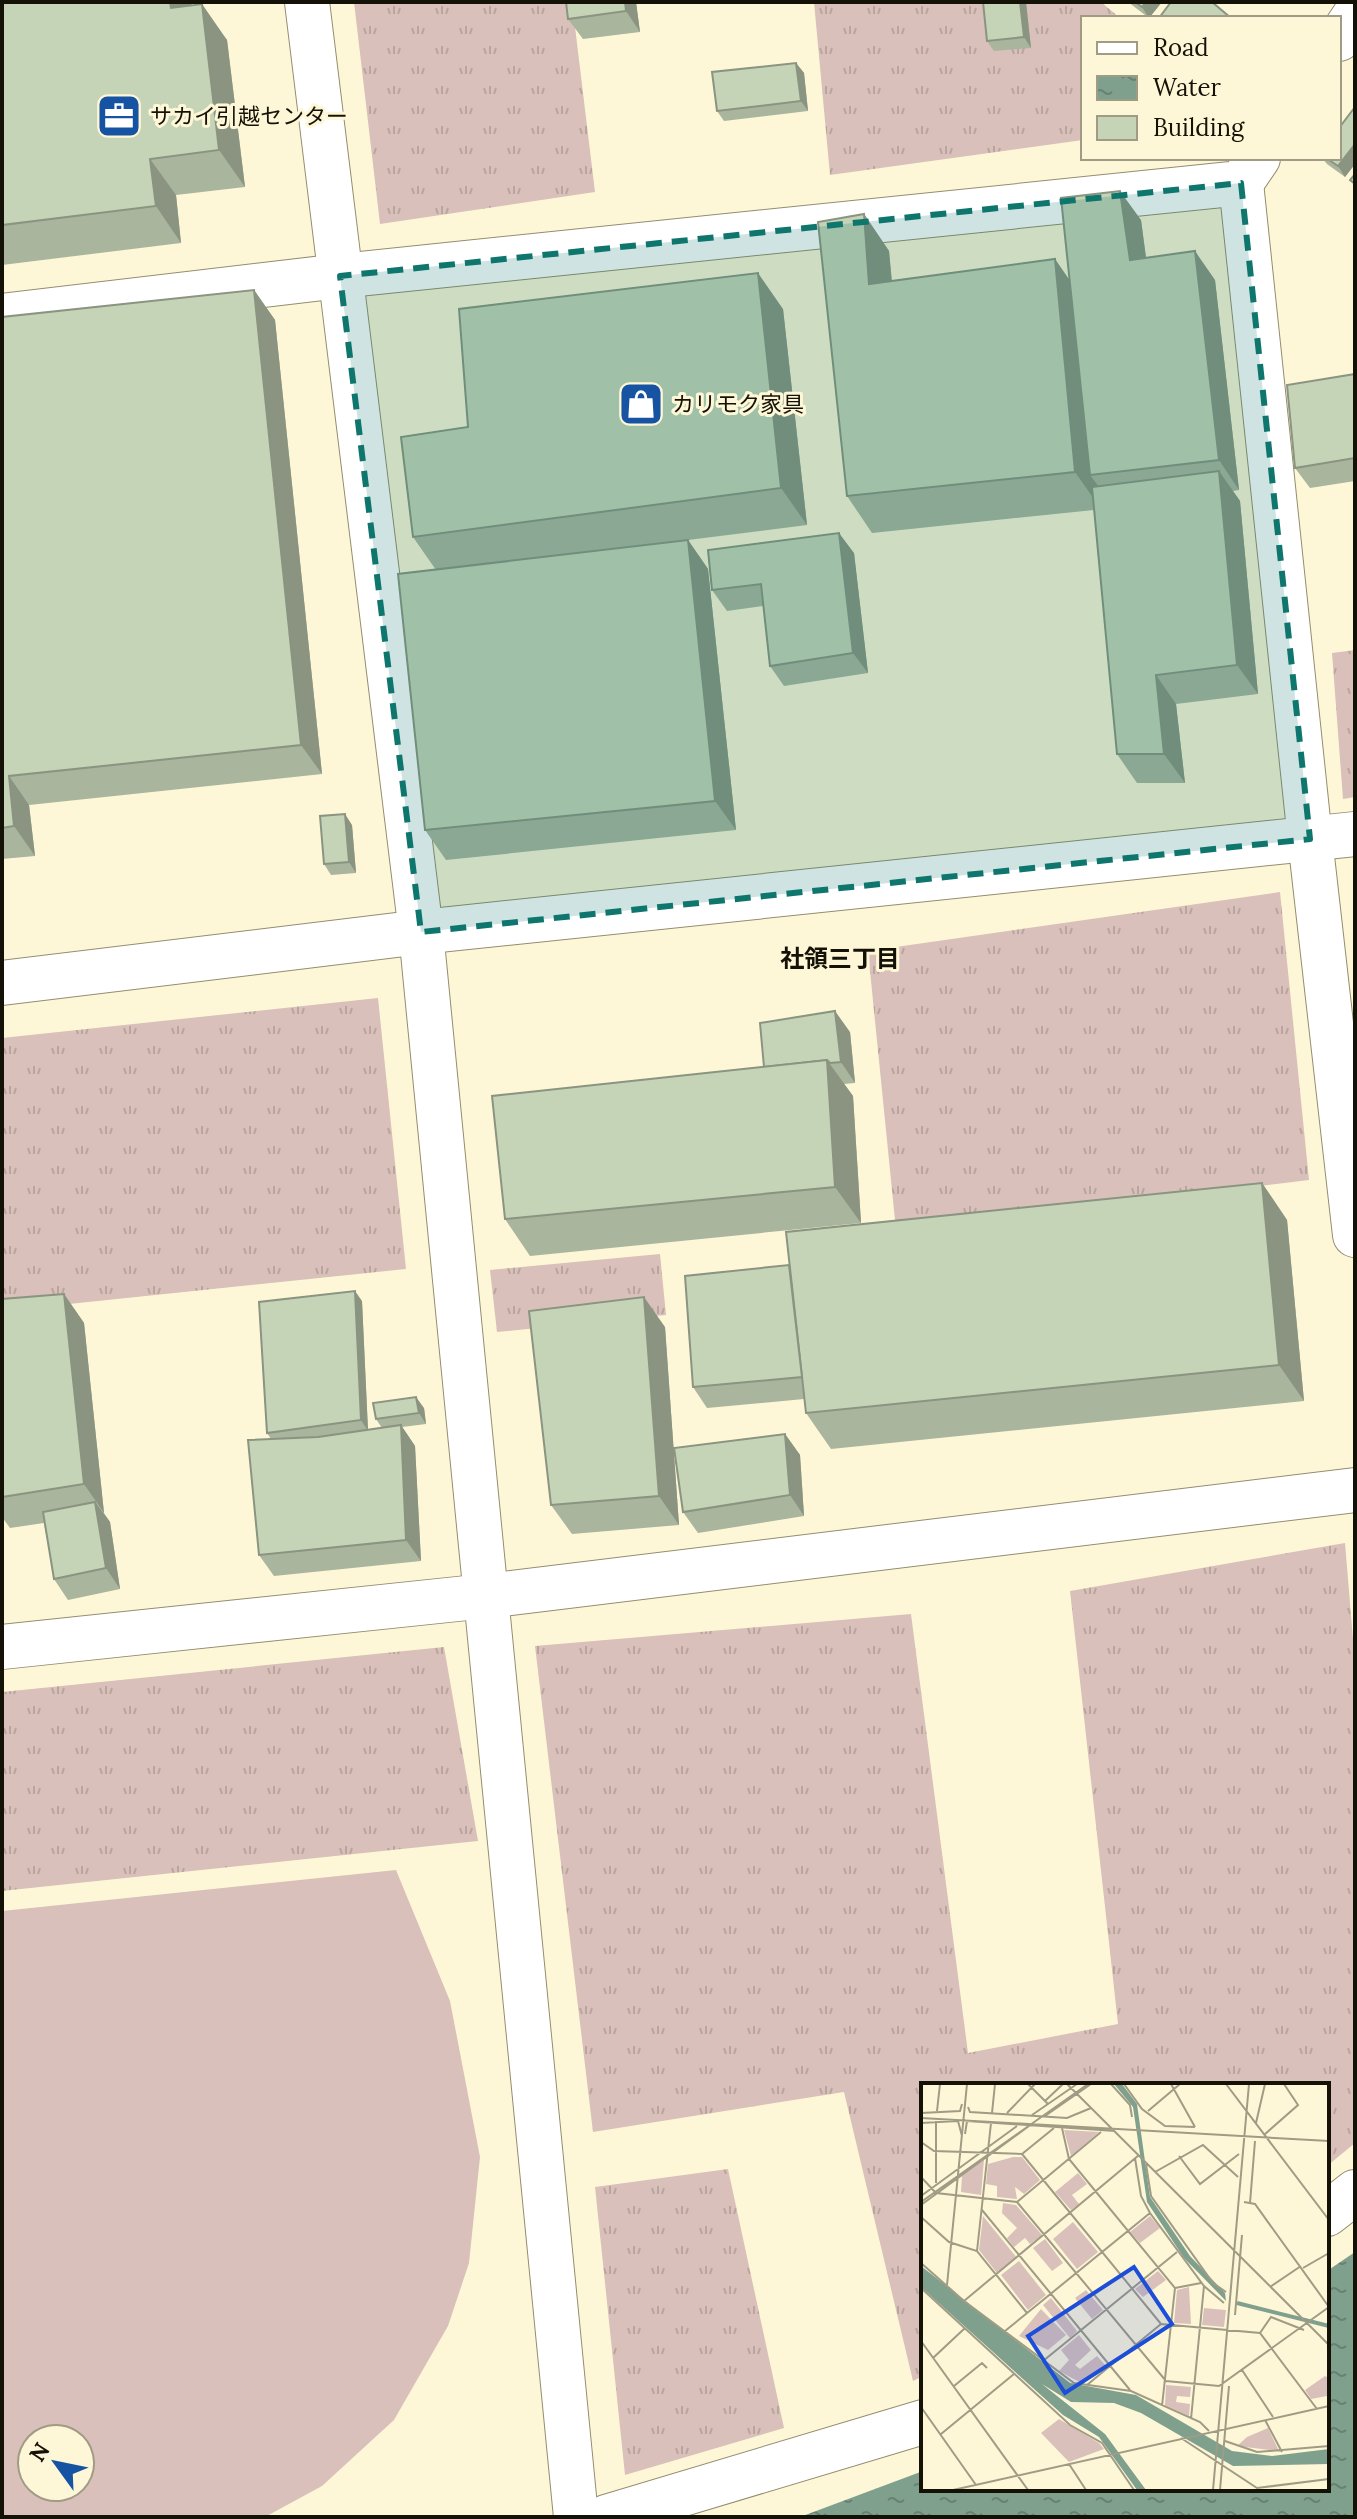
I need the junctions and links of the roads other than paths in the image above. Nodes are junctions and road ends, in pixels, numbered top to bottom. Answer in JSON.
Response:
{"nodes":[{"id":1,"x":307,"y":2,"type":"edge"},
{"id":2,"x":1341,"y":2,"type":"edge"},
{"id":3,"x":1355,"y":14,"type":"edge"},
{"id":4,"x":1341,"y":36,"type":"edge"},
{"id":5,"x":1249,"y":170,"type":"edge"},
{"id":6,"x":340,"y":276,"type":"junction"},
{"id":7,"x":2,"y":316,"type":"edge"},
{"id":8,"x":1355,"y":834,"type":"edge"},
{"id":9,"x":1310,"y":839,"type":"junction"},
{"id":10,"x":421,"y":932,"type":"junction"},
{"id":11,"x":2,"y":983,"type":"edge"},
{"id":12,"x":1355,"y":1235,"type":"edge"},
{"id":13,"x":1355,"y":1490,"type":"edge"},
{"id":14,"x":486,"y":1596,"type":"junction"},
{"id":15,"x":2,"y":1647,"type":"edge"},
{"id":16,"x":1355,"y":2192,"type":"edge"},
{"id":17,"x":1329,"y":2212,"type":"edge"},
{"id":18,"x":921,"y":2423,"type":"edge"},
{"id":19,"x":576,"y":2517,"type":"edge"},
{"id":20,"x":606,"y":2517,"type":"edge"}],
"edges":[{"from":1,"to":6,"type":"street"},
{"from":2,"to":3,"type":"street"},
{"from":3,"to":4,"type":"street"},
{"from":5,"to":6,"type":"street"},
{"from":5,"to":9,"type":"street"},
{"from":6,"to":7,"type":"street"},
{"from":6,"to":10,"type":"street"},
{"from":8,"to":9,"type":"street"},
{"from":9,"to":10,"type":"street"},
{"from":9,"to":12,"type":"street"},
{"from":10,"to":11,"type":"street"},
{"from":10,"to":14,"type":"street"},
{"from":13,"to":14,"type":"street"},
{"from":14,"to":15,"type":"street"},
{"from":14,"to":19,"type":"street"},
{"from":16,"to":17,"type":"street"},
{"from":18,"to":20,"type":"street"}]}
